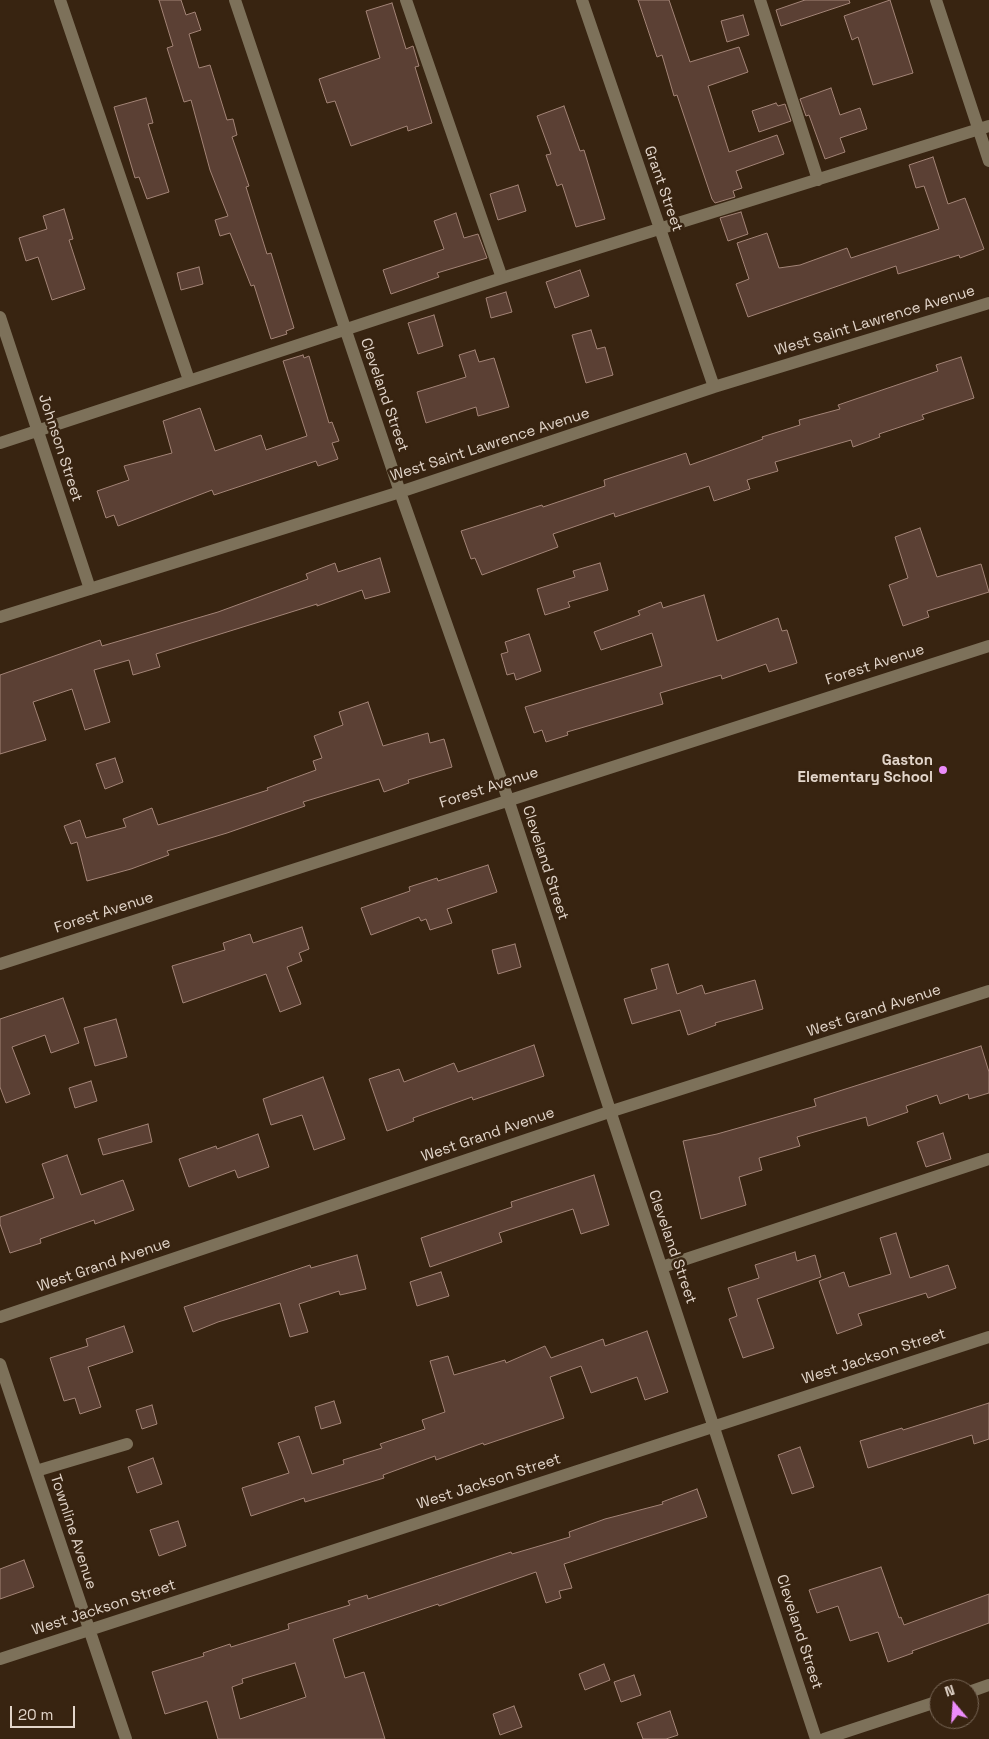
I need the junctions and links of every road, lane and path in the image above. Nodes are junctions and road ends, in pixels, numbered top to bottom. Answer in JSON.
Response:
{"nodes":[{"id":1,"x":60,"y":0,"type":"edge"},
{"id":2,"x":235,"y":0,"type":"edge"},
{"id":3,"x":406,"y":0,"type":"edge"},
{"id":4,"x":582,"y":0,"type":"edge"},
{"id":5,"x":760,"y":0,"type":"edge"},
{"id":6,"x":936,"y":0,"type":"edge"},
{"id":7,"x":984,"y":128,"type":"edge"},
{"id":8,"x":989,"y":162,"type":"edge"},
{"id":9,"x":818,"y":180,"type":"junction"},
{"id":10,"x":659,"y":229,"type":"junction"},
{"id":11,"x":502,"y":278,"type":"junction"},
{"id":12,"x":989,"y":303,"type":"edge"},
{"id":13,"x":0,"y":316,"type":"edge"},
{"id":14,"x":346,"y":330,"type":"junction"},
{"id":15,"x":189,"y":380,"type":"junction"},
{"id":16,"x":714,"y":387,"type":"junction"},
{"id":17,"x":37,"y":431,"type":"junction"},
{"id":18,"x":0,"y":443,"type":"edge"},
{"id":19,"x":400,"y":492,"type":"junction"},
{"id":20,"x":90,"y":589,"type":"junction"},
{"id":21,"x":0,"y":617,"type":"edge"},
{"id":22,"x":989,"y":646,"type":"edge"},
{"id":23,"x":508,"y":799,"type":"junction"},
{"id":24,"x":0,"y":964,"type":"edge"},
{"id":25,"x":989,"y":991,"type":"edge"},
{"id":26,"x":609,"y":1112,"type":"junction"},
{"id":27,"x":989,"y":1159,"type":"edge"},
{"id":28,"x":662,"y":1267,"type":"junction"},
{"id":29,"x":0,"y":1317,"type":"edge"},
{"id":30,"x":989,"y":1337,"type":"edge"},
{"id":31,"x":0,"y":1364,"type":"edge"},
{"id":32,"x":714,"y":1425,"type":"junction"},
{"id":33,"x":127,"y":1444,"type":"dead end"},
{"id":34,"x":36,"y":1471,"type":"junction"},
{"id":35,"x":89,"y":1631,"type":"junction"},
{"id":36,"x":0,"y":1659,"type":"edge"},
{"id":37,"x":929,"y":1704,"type":"edge"},
{"id":38,"x":126,"y":1739,"type":"edge"},
{"id":39,"x":816,"y":1739,"type":"edge"},
{"id":40,"x":824,"y":1739,"type":"edge"}],
"edges":[{"from":1,"to":15,"type":"street"},
{"from":2,"to":14,"type":"street","name":"Cleveland Street"},
{"from":3,"to":11,"type":"street"},
{"from":4,"to":10,"type":"street","name":"Grant Street"},
{"from":5,"to":9,"type":"street"},
{"from":6,"to":7,"type":"street"},
{"from":7,"to":8,"type":"street"},
{"from":7,"to":9,"type":"street"},
{"from":9,"to":10,"type":"street"},
{"from":10,"to":11,"type":"street"},
{"from":10,"to":16,"type":"street","name":"Grant Street"},
{"from":11,"to":14,"type":"street"},
{"from":12,"to":16,"type":"street","name":"West Saint Lawrence Avenue"},
{"from":13,"to":17,"type":"street","name":"Johnson Street"},
{"from":14,"to":15,"type":"street"},
{"from":14,"to":19,"type":"street","name":"Cleveland Street"},
{"from":15,"to":17,"type":"street"},
{"from":16,"to":19,"type":"street","name":"West Saint Lawrence Avenue"},
{"from":17,"to":18,"type":"street"},
{"from":17,"to":20,"type":"street","name":"Johnson Street"},
{"from":19,"to":20,"type":"street","name":"West Saint Lawrence Avenue"},
{"from":19,"to":23,"type":"street","name":"Cleveland Street"},
{"from":20,"to":21,"type":"street","name":"West Saint Lawrence Avenue"},
{"from":22,"to":23,"type":"street","name":"Forest Avenue"},
{"from":23,"to":24,"type":"street","name":"Forest Avenue"},
{"from":23,"to":26,"type":"street","name":"Cleveland Street"},
{"from":25,"to":26,"type":"street","name":"West Grand Avenue"},
{"from":26,"to":28,"type":"street","name":"Cleveland Street"},
{"from":26,"to":29,"type":"street","name":"West Grand Avenue"},
{"from":27,"to":28,"type":"street"},
{"from":28,"to":32,"type":"street","name":"Cleveland Street"},
{"from":30,"to":32,"type":"street","name":"West Jackson Street"},
{"from":31,"to":34,"type":"street","name":"Townline Avenue"},
{"from":32,"to":35,"type":"street","name":"West Jackson Street"},
{"from":32,"to":39,"type":"street","name":"Cleveland Street"},
{"from":33,"to":34,"type":"street"},
{"from":34,"to":35,"type":"street","name":"Townline Avenue"},
{"from":35,"to":36,"type":"street","name":"West Jackson Street"},
{"from":35,"to":38,"type":"street","name":"Townline Avenue"},
{"from":37,"to":40,"type":"street"}]}
